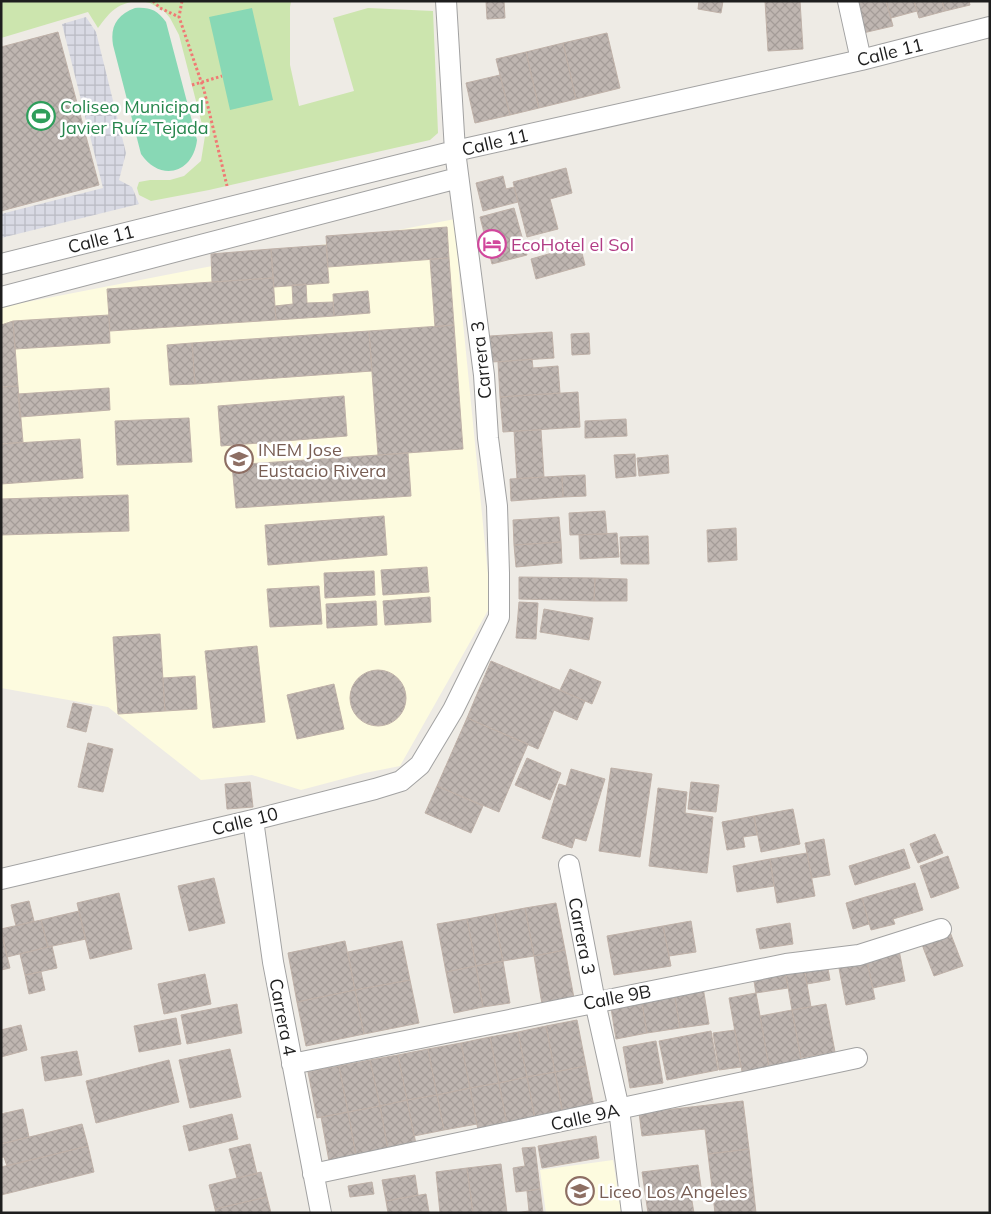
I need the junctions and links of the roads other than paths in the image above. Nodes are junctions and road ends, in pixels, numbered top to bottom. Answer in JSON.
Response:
{"nodes":[{"id":1,"x":446,"y":1,"type":"edge"},
{"id":2,"x":848,"y":1,"type":"edge"},
{"id":3,"x":990,"y":27,"type":"edge"},
{"id":4,"x":861,"y":60,"type":"junction"},
{"id":5,"x":454,"y":151,"type":"junction"},
{"id":6,"x":458,"y":178,"type":"junction"},
{"id":7,"x":1,"y":264,"type":"edge"},
{"id":8,"x":1,"y":297,"type":"edge"},
{"id":9,"x":453,"y":710,"type":"joint"},
{"id":10,"x":253,"y":820,"type":"junction"},
{"id":11,"x":569,"y":865,"type":"dead end"},
{"id":12,"x":1,"y":879,"type":"edge"},
{"id":13,"x":941,"y":929,"type":"dead end"},
{"id":14,"x":595,"y":1002,"type":"junction"},
{"id":15,"x":857,"y":1058,"type":"dead end"},
{"id":16,"x":292,"y":1064,"type":"junction"},
{"id":17,"x":619,"y":1109,"type":"junction"},
{"id":18,"x":313,"y":1174,"type":"junction"},
{"id":19,"x":321,"y":1213,"type":"edge"},
{"id":20,"x":632,"y":1213,"type":"edge"}],
"edges":[{"from":1,"to":5,"type":"street","name":"Carrera 3"},
{"from":2,"to":4,"type":"street"},
{"from":3,"to":4,"type":"street","name":"Calle 11"},
{"from":4,"to":5,"type":"street","name":"Calle 11"},
{"from":5,"to":6,"type":"street","name":"Carrera 3"},
{"from":5,"to":7,"type":"street","name":"Calle 11"},
{"from":6,"to":8,"type":"street","name":"Calle 11"},
{"from":6,"to":9,"type":"street","name":"Carrera 3"},
{"from":9,"to":10,"type":"street","name":"Calle 10"},
{"from":10,"to":12,"type":"street","name":"Calle 10"},
{"from":10,"to":16,"type":"street","name":"Carrera 4"},
{"from":11,"to":14,"type":"street","name":"Carrera 3"},
{"from":13,"to":14,"type":"street","name":"Calle 9B"},
{"from":14,"to":16,"type":"street","name":"Calle 9B"},
{"from":14,"to":17,"type":"street","name":"Carrera 3"},
{"from":15,"to":17,"type":"street","name":"Calle 9A"},
{"from":16,"to":18,"type":"street","name":"Carrera 4"},
{"from":17,"to":18,"type":"street","name":"Calle 9A"},
{"from":17,"to":20,"type":"street","name":"Carrera 3"},
{"from":18,"to":19,"type":"street","name":"Carrera 4"}]}
